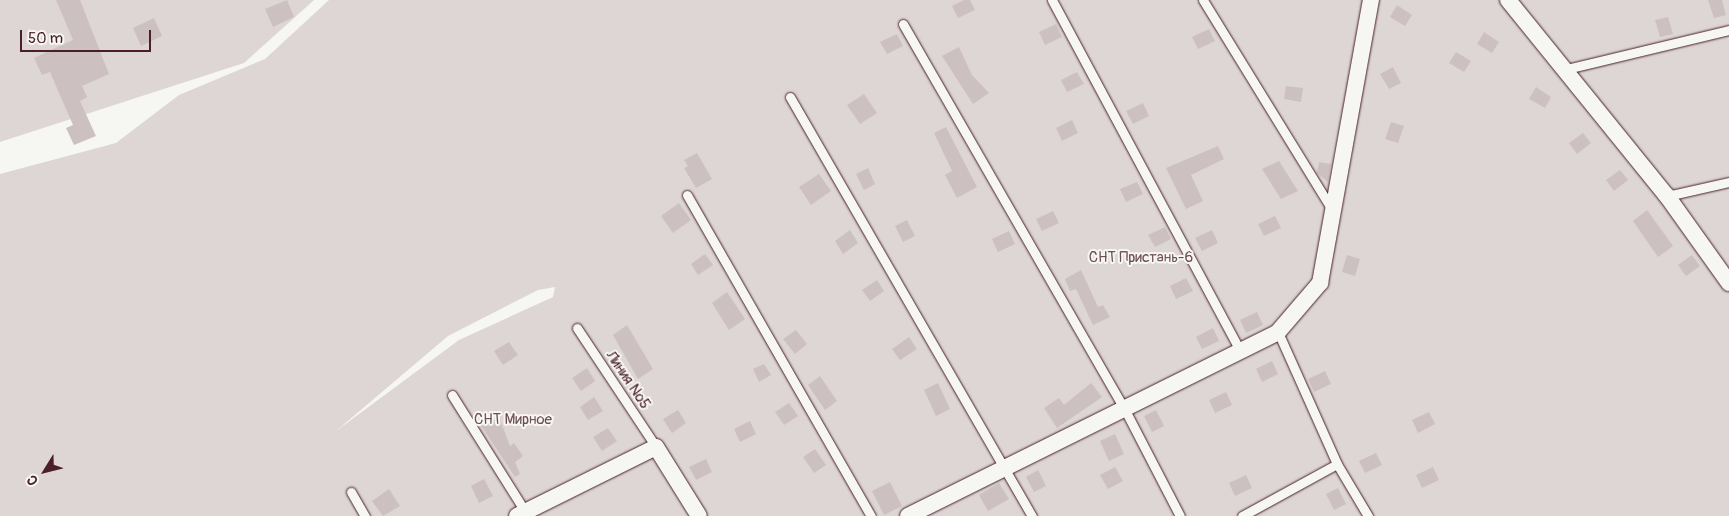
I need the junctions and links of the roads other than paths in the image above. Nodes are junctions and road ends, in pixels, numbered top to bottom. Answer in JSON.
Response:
{"nodes":[{"id":1,"x":1052,"y":0,"type":"edge"},
{"id":2,"x":1203,"y":0,"type":"edge"},
{"id":3,"x":1371,"y":0,"type":"edge"},
{"id":4,"x":1508,"y":0,"type":"edge"},
{"id":5,"x":903,"y":24,"type":"dead end"},
{"id":6,"x":1729,"y":30,"type":"edge"},
{"id":7,"x":1562,"y":70,"type":"junction"},
{"id":8,"x":790,"y":97,"type":"dead end"},
{"id":9,"x":1729,"y":182,"type":"edge"},
{"id":10,"x":687,"y":195,"type":"dead end"},
{"id":11,"x":1667,"y":196,"type":"junction"},
{"id":12,"x":1333,"y":211,"type":"junction"},
{"id":13,"x":1729,"y":283,"type":"edge"},
{"id":14,"x":577,"y":328,"type":"dead end"},
{"id":15,"x":1278,"y":332,"type":"junction"},
{"id":16,"x":1239,"y":349,"type":"junction"},
{"id":17,"x":452,"y":395,"type":"dead end"},
{"id":18,"x":1125,"y":410,"type":"junction"},
{"id":19,"x":656,"y":447,"type":"junction"},
{"id":20,"x":1337,"y":464,"type":"junction"},
{"id":21,"x":1005,"y":466,"type":"junction"},
{"id":22,"x":351,"y":492,"type":"dead end"},
{"id":23,"x":523,"y":515,"type":"edge"},
{"id":24,"x":366,"y":516,"type":"edge"},
{"id":25,"x":699,"y":516,"type":"edge"},
{"id":26,"x":871,"y":516,"type":"edge"},
{"id":27,"x":908,"y":516,"type":"edge"},
{"id":28,"x":1032,"y":516,"type":"edge"},
{"id":29,"x":1180,"y":516,"type":"edge"},
{"id":30,"x":1242,"y":516,"type":"edge"},
{"id":31,"x":1368,"y":516,"type":"edge"}],
"edges":[{"from":1,"to":16,"type":"lane"},
{"from":2,"to":12,"type":"lane"},
{"from":3,"to":12,"type":"street"},
{"from":4,"to":7,"type":"street"},
{"from":5,"to":18,"type":"lane"},
{"from":6,"to":7,"type":"lane"},
{"from":7,"to":11,"type":"street"},
{"from":8,"to":21,"type":"lane"},
{"from":9,"to":11,"type":"lane"},
{"from":10,"to":26,"type":"lane"},
{"from":11,"to":13,"type":"street"},
{"from":12,"to":15,"type":"street"},
{"from":14,"to":19,"type":"lane","name":"Линия №5"},
{"from":15,"to":16,"type":"street"},
{"from":15,"to":20,"type":"lane"},
{"from":16,"to":18,"type":"street"},
{"from":17,"to":23,"type":"lane"},
{"from":18,"to":21,"type":"street"},
{"from":18,"to":29,"type":"lane"},
{"from":19,"to":23,"type":"street"},
{"from":19,"to":25,"type":"street"},
{"from":20,"to":30,"type":"lane"},
{"from":20,"to":31,"type":"lane"},
{"from":21,"to":27,"type":"street"},
{"from":21,"to":28,"type":"lane"},
{"from":22,"to":24,"type":"lane"}]}
